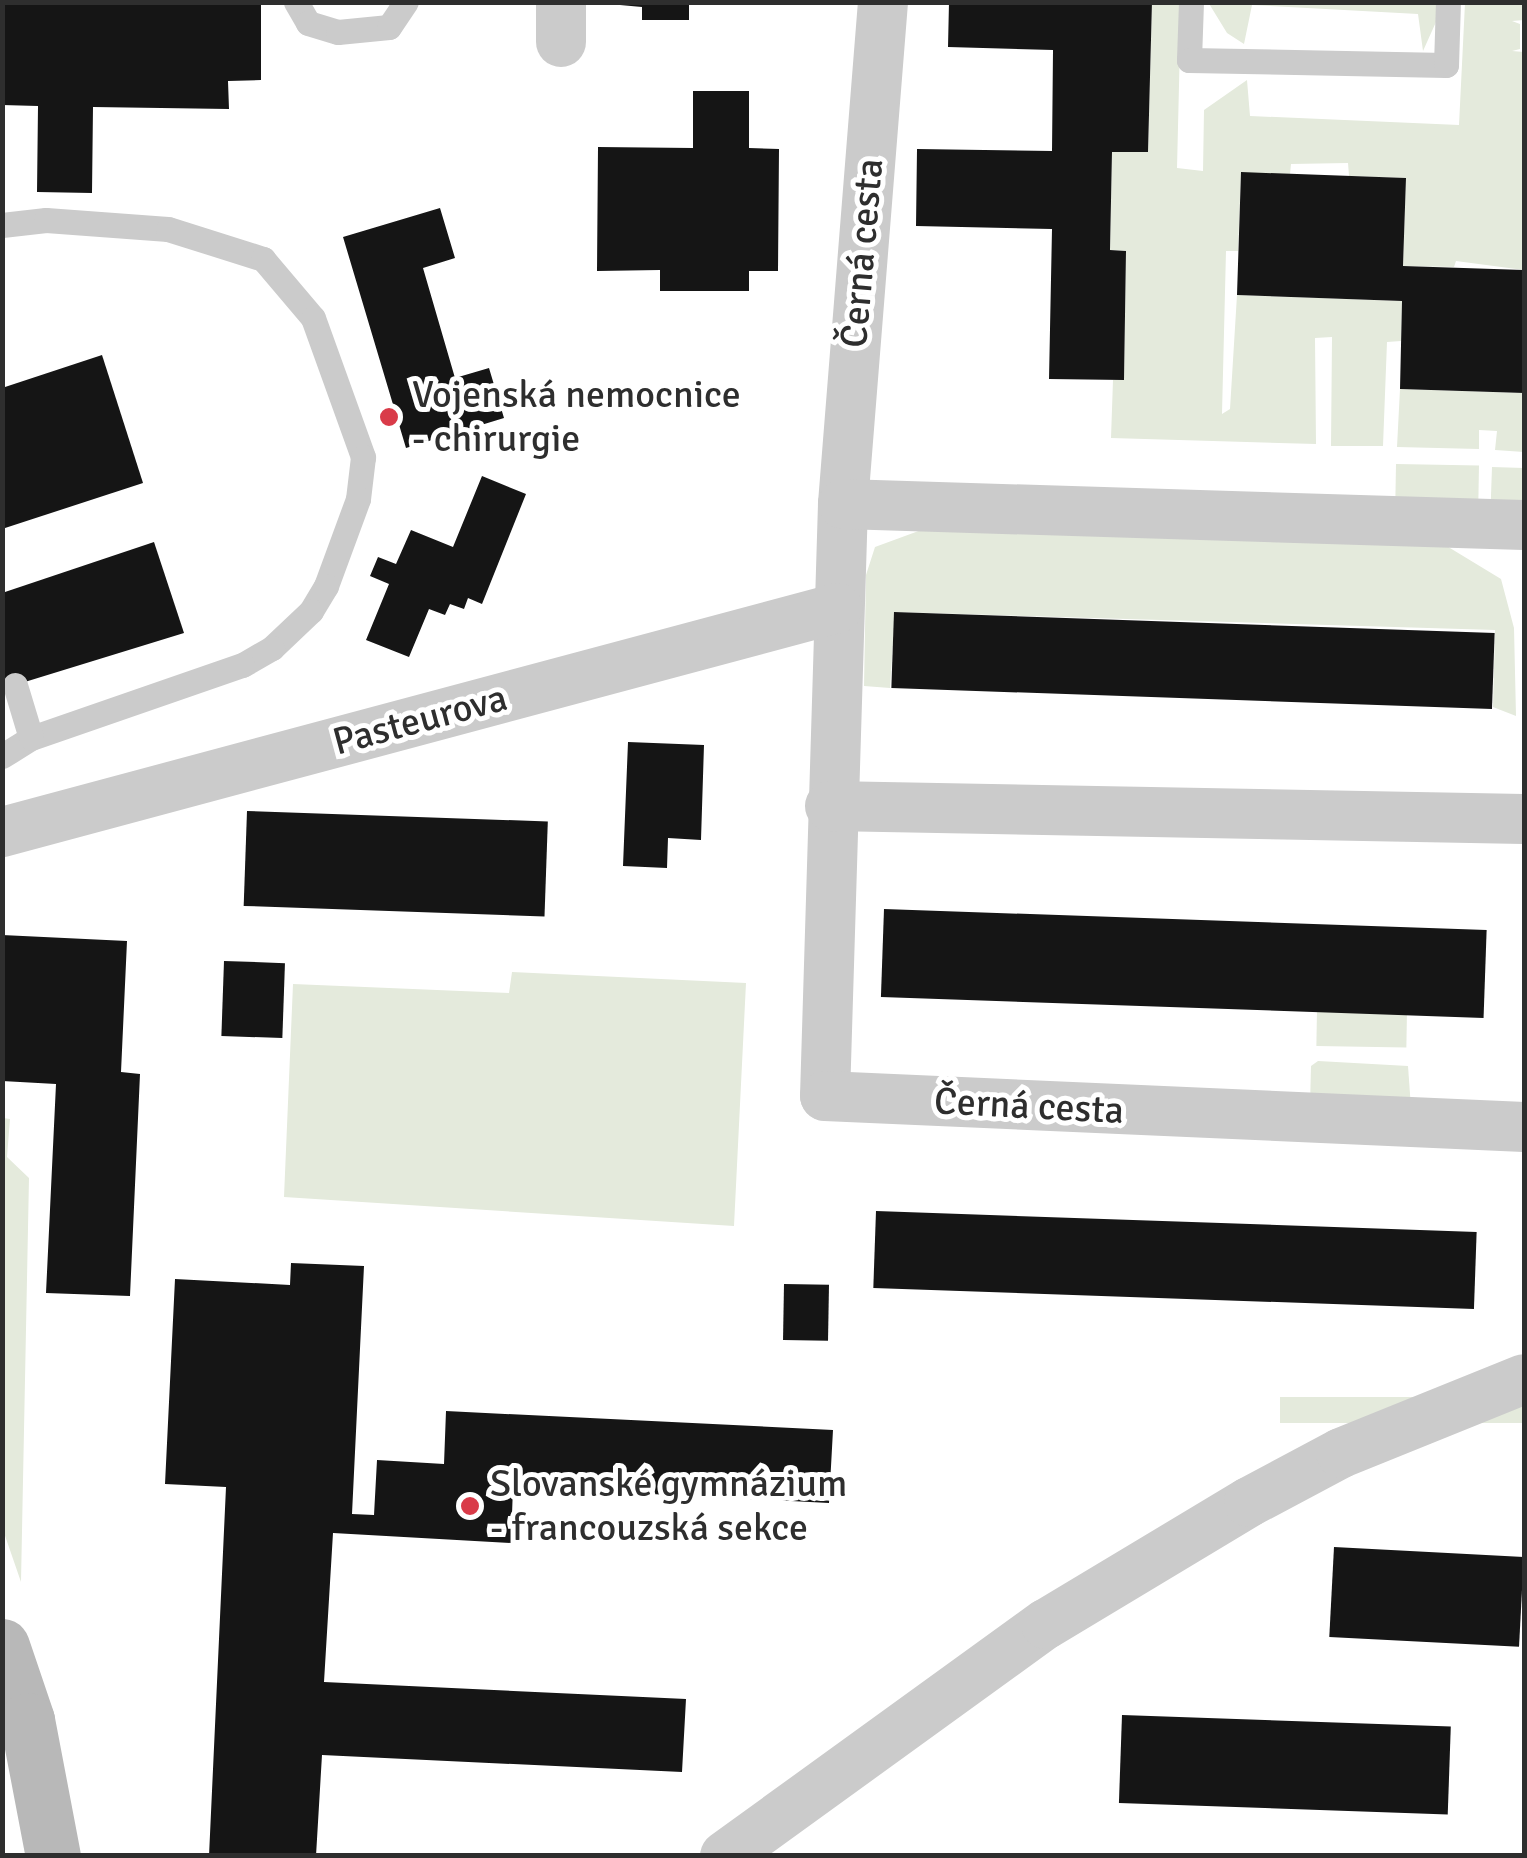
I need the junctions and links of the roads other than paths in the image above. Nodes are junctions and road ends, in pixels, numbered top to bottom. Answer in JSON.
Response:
{"nodes":[{"id":1,"x":296,"y":2,"type":"edge"},
{"id":2,"x":406,"y":2,"type":"edge"},
{"id":3,"x":883,"y":2,"type":"edge"},
{"id":4,"x":1191,"y":2,"type":"edge"},
{"id":5,"x":1448,"y":2,"type":"edge"},
{"id":6,"x":2,"y":225,"type":"edge"},
{"id":7,"x":842,"y":504,"type":"junction"},
{"id":8,"x":1524,"y":525,"type":"edge"},
{"id":9,"x":838,"y":608,"type":"junction"},
{"id":10,"x":15,"y":685,"type":"dead end"},
{"id":11,"x":31,"y":738,"type":"junction"},
{"id":12,"x":2,"y":756,"type":"edge"},
{"id":13,"x":830,"y":806,"type":"junction"},
{"id":14,"x":1524,"y":819,"type":"edge"},
{"id":15,"x":2,"y":832,"type":"edge"},
{"id":16,"x":1524,"y":1127,"type":"edge"},
{"id":17,"x":1524,"y":1380,"type":"edge"},
{"id":18,"x":2,"y":1646,"type":"edge"},
{"id":19,"x":2,"y":1792,"type":"edge"},
{"id":20,"x":40,"y":1856,"type":"edge"},
{"id":21,"x":53,"y":1856,"type":"edge"},
{"id":22,"x":726,"y":1856,"type":"edge"}],
"edges":[{"from":1,"to":2,"type":"lane"},
{"from":3,"to":7,"type":"street","name":"Černá cesta"},
{"from":4,"to":5,"type":"lane"},
{"from":6,"to":11,"type":"lane"},
{"from":7,"to":8,"type":"street"},
{"from":7,"to":9,"type":"street","name":"Černá cesta"},
{"from":9,"to":13,"type":"street","name":"Černá cesta"},
{"from":9,"to":15,"type":"street","name":"Pasteurova"},
{"from":10,"to":11,"type":"lane"},
{"from":11,"to":12,"type":"lane"},
{"from":13,"to":14,"type":"street"},
{"from":13,"to":16,"type":"street","name":"Černá cesta"},
{"from":17,"to":22,"type":"street"},
{"from":18,"to":21,"type":"main road"},
{"from":19,"to":20,"type":"main road"}]}
